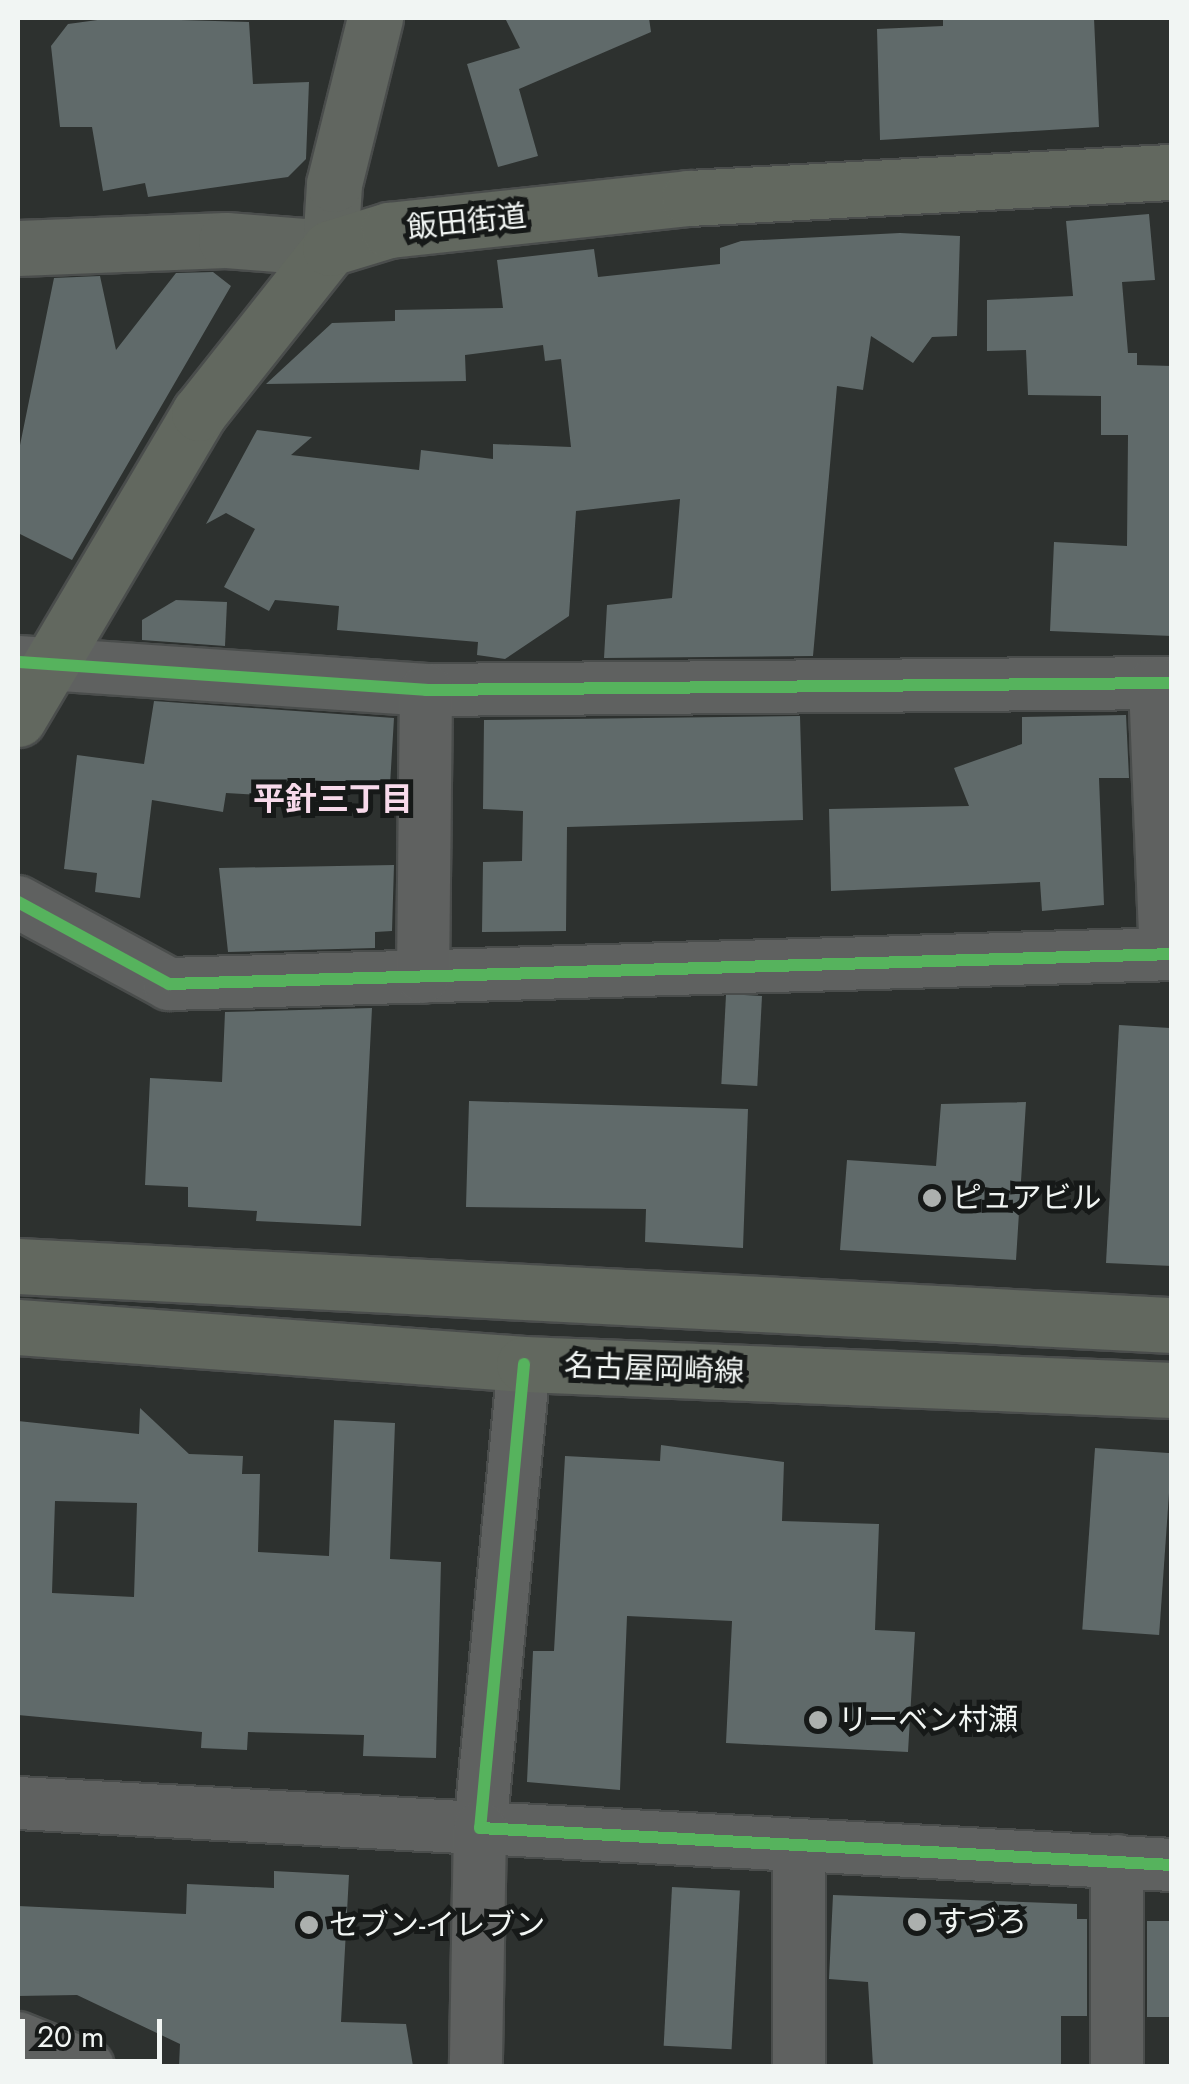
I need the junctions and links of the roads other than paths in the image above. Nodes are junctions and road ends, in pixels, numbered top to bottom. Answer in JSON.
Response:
{"nodes":[{"id":1,"x":374,"y":18,"type":"edge"},
{"id":2,"x":1172,"y":172,"type":"edge"},
{"id":3,"x":18,"y":248,"type":"edge"},
{"id":4,"x":330,"y":248,"type":"junction"},
{"id":5,"x":34,"y":661,"type":"edge"},
{"id":6,"x":1163,"y":683,"type":"edge"},
{"id":7,"x":426,"y":690,"type":"junction"},
{"id":8,"x":18,"y":719,"type":"edge"},
{"id":9,"x":18,"y":902,"type":"edge"},
{"id":10,"x":1169,"y":954,"type":"edge"},
{"id":11,"x":423,"y":977,"type":"junction"},
{"id":12,"x":18,"y":1266,"type":"edge"},
{"id":13,"x":1172,"y":1324,"type":"edge"},
{"id":14,"x":18,"y":1326,"type":"edge"},
{"id":15,"x":524,"y":1364,"type":"junction"},
{"id":16,"x":1172,"y":1390,"type":"edge"},
{"id":17,"x":18,"y":1804,"type":"edge"},
{"id":18,"x":480,"y":1828,"type":"junction"},
{"id":19,"x":799,"y":1848,"type":"junction"},
{"id":20,"x":1116,"y":1861,"type":"junction"},
{"id":21,"x":1172,"y":1864,"type":"edge"},
{"id":22,"x":18,"y":2038,"type":"edge"},
{"id":23,"x":88,"y":2066,"type":"edge"},
{"id":24,"x":476,"y":2066,"type":"edge"},
{"id":25,"x":799,"y":2066,"type":"edge"},
{"id":26,"x":1117,"y":2066,"type":"edge"}],
"edges":[{"from":1,"to":4,"type":"street"},
{"from":2,"to":4,"type":"main road","name":"飯田街道"},
{"from":3,"to":4,"type":"street"},
{"from":4,"to":5,"type":"main road"},
{"from":5,"to":7,"type":"street"},
{"from":5,"to":8,"type":"main road"},
{"from":6,"to":7,"type":"street"},
{"from":6,"to":10,"type":"street"},
{"from":7,"to":11,"type":"street"},
{"from":9,"to":11,"type":"street"},
{"from":10,"to":11,"type":"street"},
{"from":12,"to":13,"type":"main road"},
{"from":14,"to":15,"type":"main road","name":"名古屋岡崎線"},
{"from":15,"to":16,"type":"main road","name":"名古屋岡崎線"},
{"from":15,"to":18,"type":"street"},
{"from":17,"to":18,"type":"street"},
{"from":18,"to":19,"type":"street"},
{"from":18,"to":24,"type":"street"},
{"from":19,"to":20,"type":"street"},
{"from":19,"to":25,"type":"street"},
{"from":20,"to":21,"type":"street"},
{"from":20,"to":26,"type":"street"},
{"from":22,"to":23,"type":"street"}]}
